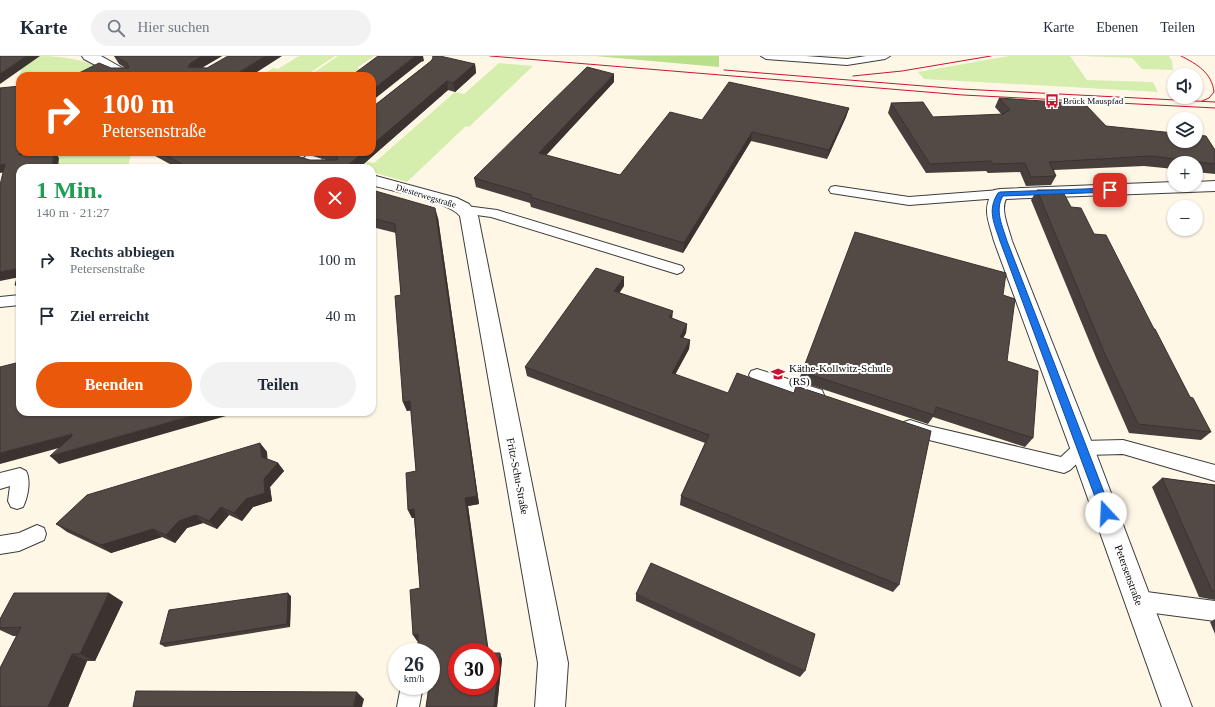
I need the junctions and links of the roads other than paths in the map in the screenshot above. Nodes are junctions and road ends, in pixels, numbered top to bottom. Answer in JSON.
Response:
{"nodes":[{"id":1,"x":89,"y":56,"type":"edge"},
{"id":2,"x":766,"y":56,"type":"edge"},
{"id":3,"x":885,"y":56,"type":"edge"},
{"id":4,"x":119,"y":72,"type":"edge"},
{"id":5,"x":376,"y":181,"type":"edge"},
{"id":6,"x":1215,"y":186,"type":"edge"},
{"id":7,"x":835,"y":190,"type":"dead end"},
{"id":8,"x":1000,"y":194,"type":"junction"},
{"id":9,"x":466,"y":210,"type":"junction"},
{"id":10,"x":475,"y":246,"type":"joint"},
{"id":11,"x":677,"y":269,"type":"dead end"},
{"id":12,"x":16,"y":300,"type":"edge"},
{"id":13,"x":0,"y":302,"type":"edge"},
{"id":14,"x":757,"y":375,"type":"dead end"},
{"id":15,"x":832,"y":400,"type":"edge"},
{"id":16,"x":892,"y":421,"type":"edge"},
{"id":17,"x":1082,"y":448,"type":"junction"},
{"id":18,"x":1215,"y":473,"type":"edge"},
{"id":19,"x":0,"y":481,"type":"edge"},
{"id":20,"x":16,"y":501,"type":"dead end"},
{"id":21,"x":38,"y":534,"type":"dead end"},
{"id":22,"x":0,"y":545,"type":"edge"},
{"id":23,"x":1139,"y":602,"type":"junction"},
{"id":24,"x":1215,"y":611,"type":"edge"},
{"id":25,"x":410,"y":695,"type":"edge"},
{"id":26,"x":408,"y":707,"type":"edge"},
{"id":27,"x":550,"y":707,"type":"edge"},
{"id":28,"x":1177,"y":707,"type":"edge"}],
"edges":[{"from":1,"to":4,"type":"street"},
{"from":2,"to":3,"type":"lane"},
{"from":5,"to":9,"type":"street","name":"Diesterwegstraße"},
{"from":6,"to":8,"type":"street"},
{"from":7,"to":8,"type":"lane"},
{"from":8,"to":17,"type":"street","name":"Petersenstraße"},
{"from":9,"to":10,"type":"street","name":"Diesterwegstraße"},
{"from":9,"to":11,"type":"lane"},
{"from":10,"to":27,"type":"street","name":"Fritz-Schu-Straße"},
{"from":12,"to":13,"type":"lane"},
{"from":14,"to":15,"type":"lane"},
{"from":16,"to":17,"type":"lane"},
{"from":17,"to":18,"type":"lane"},
{"from":17,"to":23,"type":"street","name":"Petersenstraße"},
{"from":19,"to":20,"type":"lane"},
{"from":21,"to":22,"type":"lane"},
{"from":23,"to":24,"type":"lane"},
{"from":23,"to":28,"type":"street","name":"Petersenstraße"},
{"from":25,"to":26,"type":"lane"}]}
